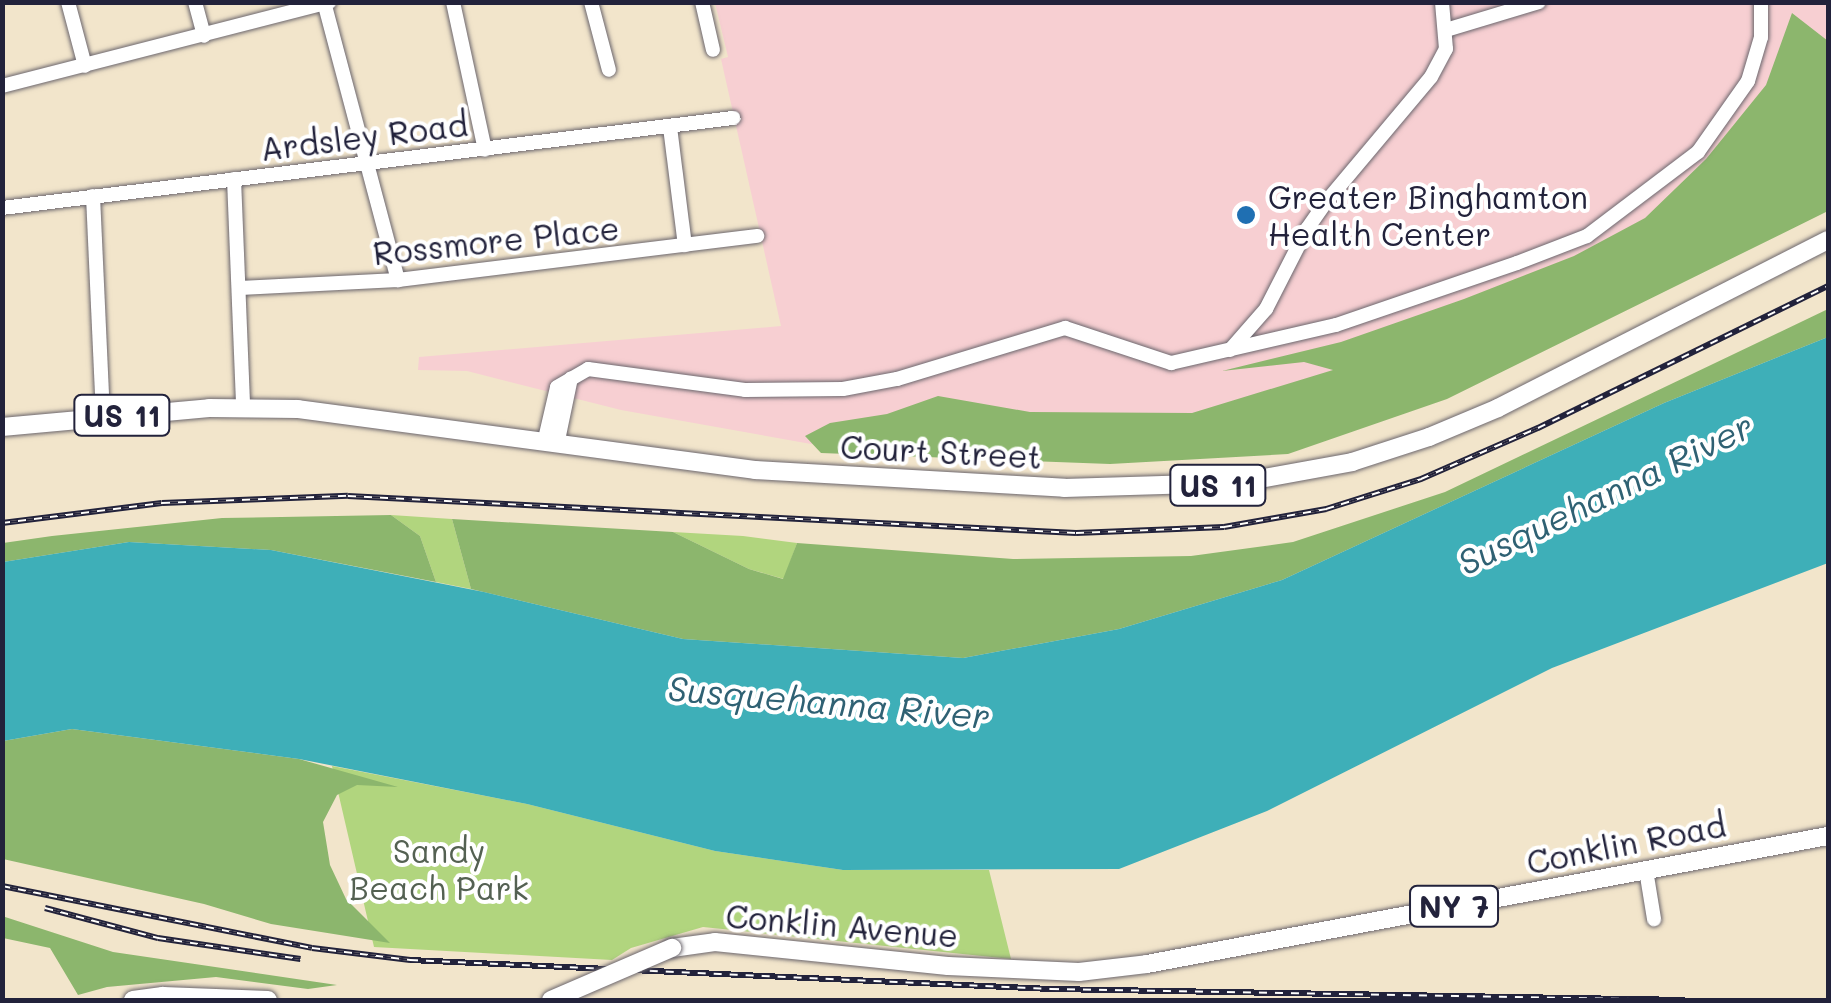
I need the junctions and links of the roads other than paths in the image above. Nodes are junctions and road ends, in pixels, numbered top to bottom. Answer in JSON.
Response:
{"nodes":[{"id":1,"x":68,"y":2,"type":"edge"},
{"id":2,"x":195,"y":2,"type":"edge"},
{"id":3,"x":453,"y":2,"type":"edge"},
{"id":4,"x":591,"y":2,"type":"edge"},
{"id":5,"x":702,"y":2,"type":"edge"},
{"id":6,"x":1442,"y":2,"type":"edge"},
{"id":7,"x":1761,"y":2,"type":"edge"},
{"id":8,"x":326,"y":3,"type":"edge"},
{"id":9,"x":1537,"y":3,"type":"edge"},
{"id":10,"x":1446,"y":30,"type":"junction"},
{"id":11,"x":204,"y":36,"type":"junction"},
{"id":12,"x":713,"y":50,"type":"dead end"},
{"id":13,"x":85,"y":66,"type":"junction"},
{"id":14,"x":609,"y":70,"type":"dead end"},
{"id":15,"x":2,"y":86,"type":"edge"},
{"id":16,"x":733,"y":118,"type":"dead end"},
{"id":17,"x":670,"y":127,"type":"junction"},
{"id":18,"x":485,"y":150,"type":"junction"},
{"id":19,"x":366,"y":162,"type":"junction"},
{"id":20,"x":234,"y":179,"type":"junction"},
{"id":21,"x":93,"y":196,"type":"junction"},
{"id":22,"x":2,"y":208,"type":"edge"},
{"id":23,"x":757,"y":236,"type":"dead end"},
{"id":24,"x":1828,"y":240,"type":"edge"},
{"id":25,"x":685,"y":245,"type":"junction"},
{"id":26,"x":398,"y":280,"type":"junction"},
{"id":27,"x":240,"y":288,"type":"junction"},
{"id":28,"x":1229,"y":350,"type":"junction"},
{"id":29,"x":243,"y":407,"type":"junction"},
{"id":30,"x":103,"y":417,"type":"junction"},
{"id":31,"x":2,"y":427,"type":"edge"},
{"id":32,"x":550,"y":444,"type":"junction"},
{"id":33,"x":1828,"y":836,"type":"edge"},
{"id":34,"x":1646,"y":870,"type":"junction"},
{"id":35,"x":1654,"y":919,"type":"dead end"},
{"id":36,"x":1080,"y":972,"type":"joint"},
{"id":37,"x":133,"y":1000,"type":"edge"},
{"id":38,"x":268,"y":1000,"type":"edge"},
{"id":39,"x":550,"y":1000,"type":"edge"}],
"edges":[{"from":1,"to":13,"type":"street"},
{"from":2,"to":11,"type":"street"},
{"from":3,"to":18,"type":"street"},
{"from":4,"to":14,"type":"street"},
{"from":5,"to":12,"type":"street"},
{"from":6,"to":10,"type":"street"},
{"from":7,"to":28,"type":"street"},
{"from":8,"to":11,"type":"street"},
{"from":8,"to":19,"type":"street"},
{"from":9,"to":10,"type":"street"},
{"from":10,"to":28,"type":"street"},
{"from":11,"to":13,"type":"street"},
{"from":13,"to":15,"type":"street"},
{"from":16,"to":17,"type":"street","name":"Ardsley Road"},
{"from":17,"to":18,"type":"street","name":"Ardsley Road"},
{"from":17,"to":25,"type":"street"},
{"from":18,"to":19,"type":"street","name":"Ardsley Road"},
{"from":19,"to":20,"type":"street","name":"Ardsley Road"},
{"from":19,"to":26,"type":"street"},
{"from":20,"to":21,"type":"street","name":"Ardsley Road"},
{"from":20,"to":27,"type":"street"},
{"from":21,"to":22,"type":"street","name":"Ardsley Road"},
{"from":21,"to":30,"type":"street"},
{"from":23,"to":25,"type":"street","name":"Rossmore Place"},
{"from":24,"to":32,"type":"main road","name":"Court Street","number":"US 11"},
{"from":25,"to":26,"type":"street","name":"Rossmore Place"},
{"from":26,"to":27,"type":"street","name":"Rossmore Place"},
{"from":27,"to":29,"type":"street"},
{"from":28,"to":32,"type":"street"},
{"from":29,"to":30,"type":"main road","name":"Court Street","number":"US 11"},
{"from":29,"to":32,"type":"main road","name":"Court Street","number":"US 11"},
{"from":30,"to":31,"type":"main road","name":"Court Street","number":"US 11"},
{"from":33,"to":34,"type":"main road","name":"Conklin Road","number":"NY 7"},
{"from":34,"to":35,"type":"street"},
{"from":34,"to":36,"type":"main road","name":"Conklin Road","number":"NY 7"},
{"from":36,"to":39,"type":"main road","name":"Conklin Avenue","number":"NY 7","bridge":true},
{"from":37,"to":38,"type":"main road"}]}
